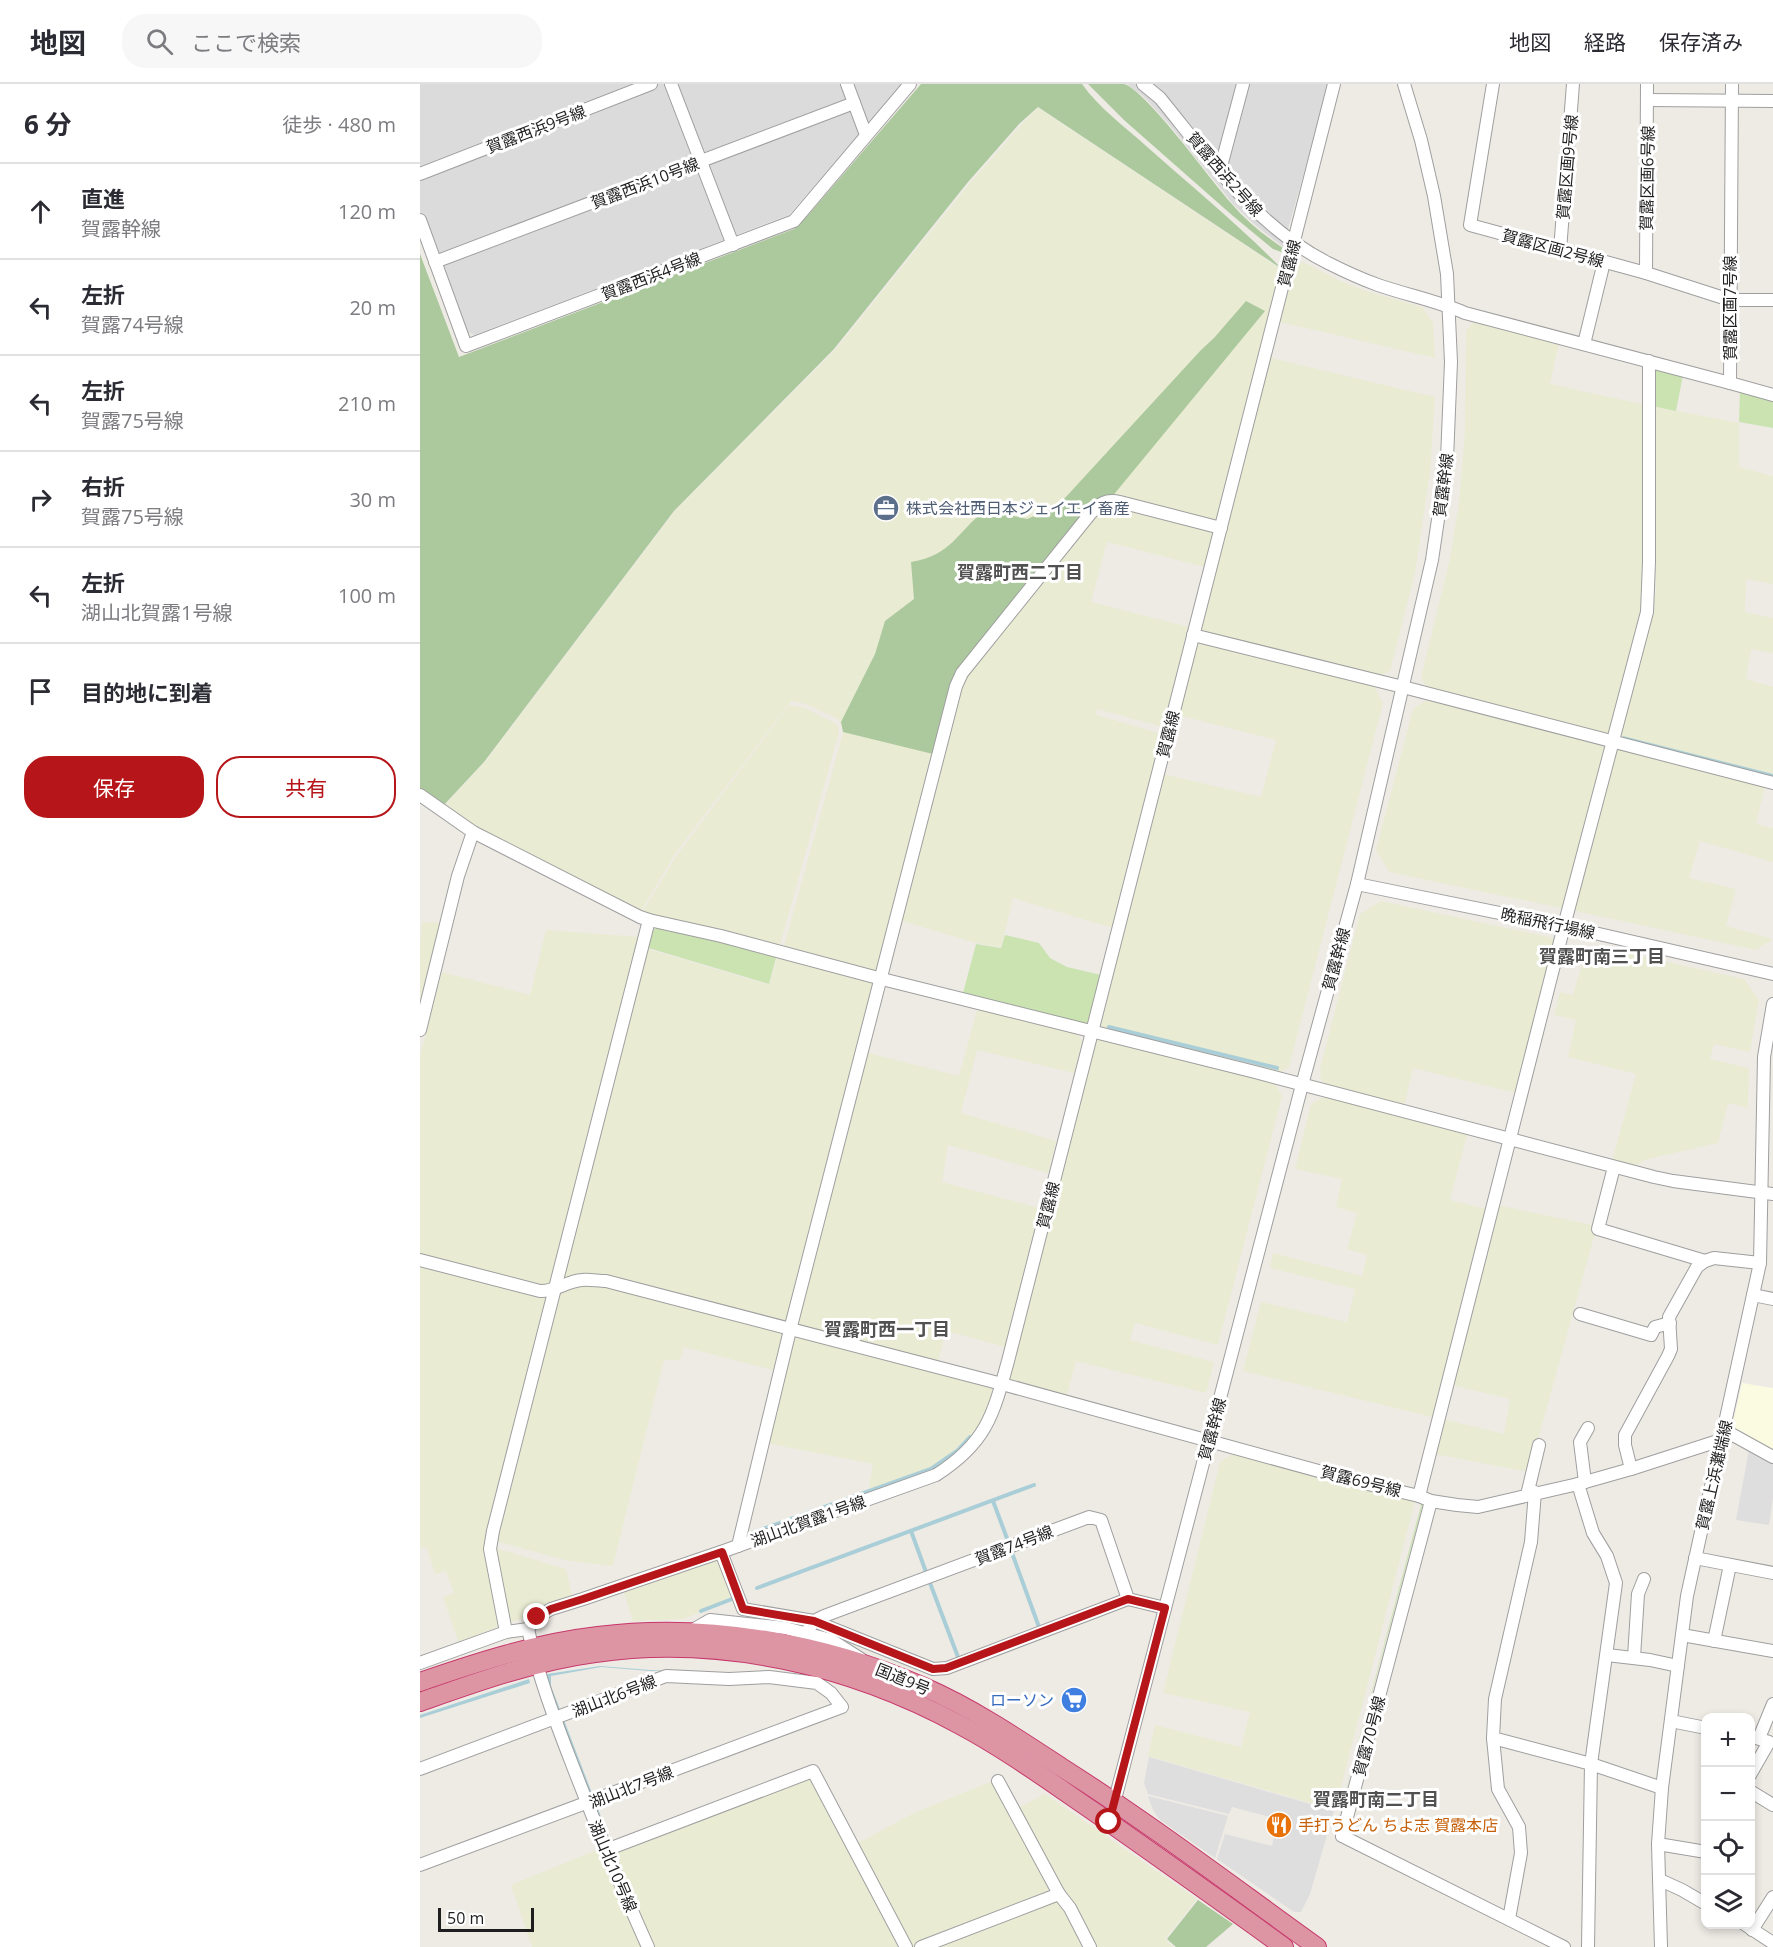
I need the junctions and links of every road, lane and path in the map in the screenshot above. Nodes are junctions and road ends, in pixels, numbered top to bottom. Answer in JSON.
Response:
{"nodes":[{"id":1,"x":651,"y":84,"type":"edge"},
{"id":2,"x":671,"y":84,"type":"edge"},
{"id":3,"x":847,"y":84,"type":"edge"},
{"id":4,"x":910,"y":84,"type":"edge"},
{"id":5,"x":1143,"y":84,"type":"edge"},
{"id":6,"x":1243,"y":84,"type":"edge"},
{"id":7,"x":1334,"y":84,"type":"edge"},
{"id":8,"x":1404,"y":84,"type":"edge"},
{"id":9,"x":1493,"y":84,"type":"edge"},
{"id":10,"x":1573,"y":84,"type":"edge"},
{"id":11,"x":1647,"y":84,"type":"edge"},
{"id":12,"x":1732,"y":84,"type":"edge"},
{"id":13,"x":1732,"y":99,"type":"junction"},
{"id":14,"x":1647,"y":100,"type":"junction"},
{"id":15,"x":1773,"y":101,"type":"edge"},
{"id":16,"x":854,"y":103,"type":"junction"},
{"id":17,"x":866,"y":135,"type":"junction"},
{"id":18,"x":701,"y":162,"type":"junction"},
{"id":19,"x":1220,"y":170,"type":"junction"},
{"id":20,"x":420,"y":174,"type":"edge"},
{"id":21,"x":420,"y":220,"type":"edge"},
{"id":22,"x":1294,"y":244,"type":"junction"},
{"id":23,"x":733,"y":245,"type":"junction"},
{"id":24,"x":1560,"y":250,"type":"junction"},
{"id":25,"x":435,"y":262,"type":"junction"},
{"id":26,"x":1604,"y":262,"type":"junction"},
{"id":27,"x":1646,"y":273,"type":"junction"},
{"id":28,"x":1730,"y":300,"type":"junction"},
{"id":29,"x":1773,"y":300,"type":"edge"},
{"id":30,"x":1448,"y":306,"type":"junction"},
{"id":31,"x":1584,"y":344,"type":"junction"},
{"id":32,"x":1649,"y":361,"type":"junction"},
{"id":33,"x":1730,"y":383,"type":"junction"},
{"id":34,"x":1773,"y":395,"type":"edge"},
{"id":35,"x":1221,"y":528,"type":"junction"},
{"id":36,"x":1193,"y":635,"type":"junction"},
{"id":37,"x":1403,"y":687,"type":"junction"},
{"id":38,"x":1612,"y":741,"type":"junction"},
{"id":39,"x":1773,"y":783,"type":"edge"},
{"id":40,"x":420,"y":795,"type":"edge"},
{"id":41,"x":473,"y":832,"type":"junction"},
{"id":42,"x":1357,"y":884,"type":"junction"},
{"id":43,"x":649,"y":920,"type":"junction"},
{"id":44,"x":1564,"y":926,"type":"junction"},
{"id":45,"x":1773,"y":974,"type":"edge"},
{"id":46,"x":882,"y":980,"type":"junction"},
{"id":47,"x":1773,"y":1004,"type":"edge"},
{"id":48,"x":420,"y":1030,"type":"edge"},
{"id":49,"x":1092,"y":1033,"type":"junction"},
{"id":50,"x":1302,"y":1085,"type":"junction"},
{"id":51,"x":1768,"y":1093,"type":"edge"},
{"id":52,"x":1511,"y":1140,"type":"junction"},
{"id":53,"x":1767,"y":1154,"type":"edge"},
{"id":54,"x":1614,"y":1167,"type":"junction"},
{"id":55,"x":1768,"y":1192,"type":"edge"},
{"id":56,"x":420,"y":1260,"type":"edge"},
{"id":57,"x":1705,"y":1261,"type":"junction"},
{"id":58,"x":1760,"y":1263,"type":"junction"},
{"id":59,"x":557,"y":1287,"type":"junction"},
{"id":60,"x":1753,"y":1295,"type":"junction"},
{"id":61,"x":1773,"y":1299,"type":"edge"},
{"id":62,"x":1580,"y":1314,"type":"dead end"},
{"id":63,"x":1670,"y":1323,"type":"junction"},
{"id":64,"x":790,"y":1330,"type":"junction"},
{"id":65,"x":1002,"y":1384,"type":"junction"},
{"id":66,"x":1588,"y":1428,"type":"dead end"},
{"id":67,"x":1723,"y":1435,"type":"junction"},
{"id":68,"x":1209,"y":1440,"type":"junction"},
{"id":69,"x":1539,"y":1445,"type":"dead end"},
{"id":70,"x":1773,"y":1457,"type":"edge"},
{"id":71,"x":1631,"y":1469,"type":"junction"},
{"id":72,"x":1581,"y":1483,"type":"junction"},
{"id":73,"x":1531,"y":1494,"type":"junction"},
{"id":74,"x":1425,"y":1499,"type":"junction"},
{"id":75,"x":738,"y":1546,"type":"junction"},
{"id":76,"x":722,"y":1552,"type":"junction"},
{"id":77,"x":1695,"y":1558,"type":"junction"},
{"id":78,"x":1730,"y":1565,"type":"junction"},
{"id":79,"x":1773,"y":1573,"type":"edge"},
{"id":80,"x":1644,"y":1579,"type":"dead end"},
{"id":81,"x":1128,"y":1599,"type":"junction"},
{"id":82,"x":1165,"y":1608,"type":"junction"},
{"id":83,"x":759,"y":1618,"type":"junction"},
{"id":84,"x":811,"y":1627,"type":"junction"},
{"id":85,"x":528,"y":1629,"type":"junction"},
{"id":86,"x":506,"y":1632,"type":"junction"},
{"id":87,"x":687,"y":1633,"type":"junction"},
{"id":88,"x":1682,"y":1635,"type":"junction"},
{"id":89,"x":1714,"y":1641,"type":"junction"},
{"id":90,"x":1773,"y":1651,"type":"edge"},
{"id":91,"x":1607,"y":1655,"type":"junction"},
{"id":92,"x":534,"y":1657,"type":"junction"},
{"id":93,"x":1634,"y":1657,"type":"junction"},
{"id":94,"x":420,"y":1663,"type":"edge"},
{"id":95,"x":1678,"y":1666,"type":"junction"},
{"id":96,"x":872,"y":1667,"type":"junction"},
{"id":97,"x":420,"y":1682,"type":"edge"},
{"id":98,"x":420,"y":1702,"type":"edge"},
{"id":99,"x":1773,"y":1704,"type":"edge"},
{"id":100,"x":842,"y":1707,"type":"joint"},
{"id":101,"x":555,"y":1719,"type":"junction"},
{"id":102,"x":1671,"y":1721,"type":"junction"},
{"id":103,"x":1701,"y":1727,"type":"edge"},
{"id":104,"x":1755,"y":1737,"type":"edge"},
{"id":105,"x":1493,"y":1738,"type":"junction"},
{"id":106,"x":1591,"y":1764,"type":"junction"},
{"id":107,"x":1755,"y":1766,"type":"edge"},
{"id":108,"x":420,"y":1769,"type":"edge"},
{"id":109,"x":998,"y":1781,"type":"dead end"},
{"id":110,"x":1662,"y":1788,"type":"junction"},
{"id":111,"x":1755,"y":1794,"type":"edge"},
{"id":112,"x":1114,"y":1801,"type":"junction"},
{"id":113,"x":587,"y":1803,"type":"junction"},
{"id":114,"x":1773,"y":1805,"type":"edge"},
{"id":115,"x":1109,"y":1822,"type":"junction"},
{"id":116,"x":1658,"y":1844,"type":"junction"},
{"id":117,"x":606,"y":1850,"type":"junction"},
{"id":118,"x":1701,"y":1851,"type":"edge"},
{"id":119,"x":420,"y":1865,"type":"edge"},
{"id":120,"x":1660,"y":1880,"type":"junction"},
{"id":121,"x":1059,"y":1894,"type":"junction"},
{"id":122,"x":1773,"y":1897,"type":"edge"},
{"id":123,"x":1701,"y":1901,"type":"edge"},
{"id":124,"x":1509,"y":1919,"type":"junction"},
{"id":125,"x":1755,"y":1919,"type":"edge"},
{"id":126,"x":1751,"y":1929,"type":"edge"},
{"id":127,"x":1773,"y":1943,"type":"edge"},
{"id":128,"x":1282,"y":1946,"type":"edge"},
{"id":129,"x":648,"y":1947,"type":"edge"},
{"id":130,"x":906,"y":1947,"type":"edge"},
{"id":131,"x":921,"y":1947,"type":"edge"},
{"id":132,"x":1090,"y":1947,"type":"edge"},
{"id":133,"x":1317,"y":1947,"type":"edge"},
{"id":134,"x":1563,"y":1947,"type":"edge"},
{"id":135,"x":1588,"y":1947,"type":"edge"},
{"id":136,"x":1661,"y":1947,"type":"edge"}],
"edges":[{"from":1,"to":20,"type":"street","name":"賀露西浜9号線"},
{"from":2,"to":18,"type":"street"},
{"from":3,"to":16,"type":"street"},
{"from":4,"to":17,"type":"street","name":"賀露西浜4号線"},
{"from":5,"to":19,"type":"street","name":"賀露西浜2号線"},
{"from":6,"to":19,"type":"street"},
{"from":7,"to":22,"type":"street","name":"賀露線"},
{"from":8,"to":30,"type":"street","name":"賀露幹線"},
{"from":9,"to":24,"type":"street","name":"賀露区画2号線"},
{"from":10,"to":24,"type":"street","name":"賀露区画9号線"},
{"from":11,"to":14,"type":"street","name":"賀露区画6号線"},
{"from":12,"to":13,"type":"street","name":"賀露区画7号線"},
{"from":13,"to":14,"type":"street"},
{"from":13,"to":15,"type":"street"},
{"from":13,"to":28,"type":"street","name":"賀露区画7号線"},
{"from":14,"to":27,"type":"street","name":"賀露区画6号線"},
{"from":16,"to":17,"type":"street"},
{"from":16,"to":18,"type":"street","name":"賀露西浜10号線"},
{"from":17,"to":23,"type":"street","name":"賀露西浜4号線"},
{"from":18,"to":23,"type":"street"},
{"from":18,"to":25,"type":"street","name":"賀露西浜10号線"},
{"from":19,"to":22,"type":"street","name":"賀露西浜2号線"},
{"from":21,"to":25,"type":"street","name":"賀露西浜4号線"},
{"from":22,"to":30,"type":"street","name":"賀露西浜2号線"},
{"from":22,"to":35,"type":"street","name":"賀露線"},
{"from":23,"to":25,"type":"street","name":"賀露西浜4号線"},
{"from":24,"to":26,"type":"street","name":"賀露区画2号線"},
{"from":26,"to":27,"type":"street","name":"賀露区画2号線"},
{"from":26,"to":31,"type":"street"},
{"from":27,"to":28,"type":"street","name":"賀露区画2号線"},
{"from":28,"to":29,"type":"street","name":"賀露区画2号線"},
{"from":28,"to":33,"type":"street","name":"賀露区画7号線"},
{"from":30,"to":31,"type":"street","name":"賀露区画7号線"},
{"from":30,"to":37,"type":"street","name":"賀露幹線"},
{"from":31,"to":32,"type":"street","name":"賀露区画7号線"},
{"from":32,"to":33,"type":"street","name":"賀露区画7号線"},
{"from":32,"to":38,"type":"street"},
{"from":33,"to":34,"type":"street"},
{"from":35,"to":36,"type":"street","name":"賀露線"},
{"from":35,"to":46,"type":"street"},
{"from":36,"to":37,"type":"street"},
{"from":36,"to":49,"type":"street","name":"賀露線"},
{"from":37,"to":38,"type":"street"},
{"from":37,"to":42,"type":"street","name":"賀露幹線"},
{"from":38,"to":39,"type":"street"},
{"from":38,"to":44,"type":"street"},
{"from":40,"to":41,"type":"street"},
{"from":41,"to":43,"type":"street"},
{"from":41,"to":48,"type":"street"},
{"from":42,"to":44,"type":"street","name":"晩稲飛行場線"},
{"from":42,"to":50,"type":"street","name":"賀露幹線"},
{"from":43,"to":46,"type":"street"},
{"from":43,"to":59,"type":"street"},
{"from":44,"to":45,"type":"street","name":"晩稲飛行場線"},
{"from":44,"to":52,"type":"street"},
{"from":46,"to":49,"type":"street"},
{"from":46,"to":64,"type":"street"},
{"from":47,"to":51,"type":"street","name":"賀露上浜灘端線"},
{"from":49,"to":50,"type":"street"},
{"from":49,"to":65,"type":"street","name":"賀露線"},
{"from":50,"to":52,"type":"street"},
{"from":50,"to":68,"type":"street","name":"賀露幹線"},
{"from":51,"to":53,"type":"street","name":"賀露上浜灘端線"},
{"from":52,"to":54,"type":"street"},
{"from":52,"to":74,"type":"street"},
{"from":53,"to":55,"type":"street","name":"賀露上浜灘端線"},
{"from":54,"to":55,"type":"street"},
{"from":54,"to":57,"type":"street"},
{"from":55,"to":58,"type":"street","name":"賀露上浜灘端線"},
{"from":56,"to":59,"type":"street","name":"賀露69号線"},
{"from":57,"to":58,"type":"street"},
{"from":57,"to":63,"type":"street"},
{"from":58,"to":60,"type":"street","name":"賀露上浜灘端線"},
{"from":59,"to":64,"type":"street","name":"賀露69号線"},
{"from":59,"to":86,"type":"street"},
{"from":60,"to":61,"type":"street"},
{"from":60,"to":67,"type":"street","name":"賀露上浜灘端線"},
{"from":62,"to":63,"type":"street"},
{"from":63,"to":71,"type":"street"},
{"from":64,"to":65,"type":"street","name":"賀露69号線"},
{"from":64,"to":75,"type":"street"},
{"from":65,"to":68,"type":"street","name":"賀露69号線"},
{"from":65,"to":75,"type":"street","name":"湖山北賀露1号線"},
{"from":66,"to":72,"type":"street"},
{"from":67,"to":70,"type":"street"},
{"from":67,"to":71,"type":"street","name":"賀露69号線"},
{"from":67,"to":77,"type":"street","name":"賀露上浜灘端線"},
{"from":68,"to":74,"type":"street","name":"賀露69号線"},
{"from":68,"to":82,"type":"street","name":"賀露幹線"},
{"from":69,"to":73,"type":"street"},
{"from":71,"to":72,"type":"street","name":"賀露69号線"},
{"from":72,"to":73,"type":"street","name":"賀露69号線"},
{"from":72,"to":91,"type":"street"},
{"from":73,"to":74,"type":"street","name":"賀露69号線"},
{"from":73,"to":105,"type":"street"},
{"from":74,"to":124,"type":"street","name":"賀露70号線"},
{"from":75,"to":76,"type":"street","name":"湖山北賀露1号線"},
{"from":76,"to":83,"type":"street"},
{"from":76,"to":85,"type":"street","name":"湖山北賀露1号線"},
{"from":77,"to":78,"type":"street"},
{"from":77,"to":88,"type":"street","name":"賀露上浜灘端線"},
{"from":78,"to":79,"type":"street"},
{"from":78,"to":89,"type":"street"},
{"from":80,"to":93,"type":"street"},
{"from":81,"to":82,"type":"street"},
{"from":81,"to":84,"type":"street"},
{"from":81,"to":84,"type":"street","name":"賀露74号線"},
{"from":82,"to":112,"type":"street","name":"賀露幹線"},
{"from":83,"to":84,"type":"street"},
{"from":83,"to":87,"type":"street"},
{"from":84,"to":96,"type":"street"},
{"from":85,"to":86,"type":"street"},
{"from":85,"to":92,"type":"street"},
{"from":86,"to":94,"type":"street"},
{"from":87,"to":92,"type":"highway","name":"国道9号"},
{"from":87,"to":96,"type":"highway","name":"国道9号"},
{"from":88,"to":89,"type":"street"},
{"from":88,"to":95,"type":"street","name":"賀露上浜灘端線"},
{"from":89,"to":90,"type":"street"},
{"from":91,"to":93,"type":"street"},
{"from":91,"to":106,"type":"street"},
{"from":92,"to":97,"type":"highway","name":"国道9号"},
{"from":92,"to":98,"type":"highway","name":"国道9号"},
{"from":92,"to":101,"type":"street","name":"湖山北10号線"},
{"from":92,"to":115,"type":"highway","name":"国道9号"},
{"from":93,"to":95,"type":"street"},
{"from":95,"to":102,"type":"street","name":"賀露上浜灘端線"},
{"from":96,"to":112,"type":"highway","name":"国道9号"},
{"from":99,"to":104,"type":"street"},
{"from":100,"to":101,"type":"street","name":"湖山北6号線"},
{"from":100,"to":113,"type":"street","name":"湖山北7号線"},
{"from":101,"to":108,"type":"street","name":"湖山北6号線"},
{"from":101,"to":113,"type":"street","name":"湖山北10号線"},
{"from":102,"to":103,"type":"street"},
{"from":102,"to":110,"type":"street","name":"賀露上浜灘端線"},
{"from":104,"to":107,"type":"street"},
{"from":105,"to":106,"type":"street"},
{"from":105,"to":124,"type":"street"},
{"from":106,"to":110,"type":"street"},
{"from":106,"to":135,"type":"street"},
{"from":109,"to":121,"type":"street"},
{"from":110,"to":116,"type":"street","name":"賀露上浜灘端線"},
{"from":111,"to":114,"type":"street"},
{"from":112,"to":115,"type":"street","name":"賀露幹線"},
{"from":112,"to":133,"type":"highway","name":"国道9号"},
{"from":113,"to":117,"type":"street","name":"湖山北10号線"},
{"from":113,"to":119,"type":"street","name":"湖山北7号線"},
{"from":115,"to":128,"type":"highway","name":"国道9号"},
{"from":116,"to":118,"type":"street"},
{"from":116,"to":120,"type":"street","name":"賀露上浜灘端線"},
{"from":117,"to":129,"type":"street","name":"湖山北10号線"},
{"from":117,"to":130,"type":"street"},
{"from":120,"to":123,"type":"street"},
{"from":120,"to":136,"type":"street","name":"賀露上浜灘端線"},
{"from":121,"to":131,"type":"street"},
{"from":121,"to":132,"type":"street"},
{"from":122,"to":125,"type":"street"},
{"from":124,"to":134,"type":"street","name":"賀露70号線"},
{"from":126,"to":127,"type":"street"}]}
